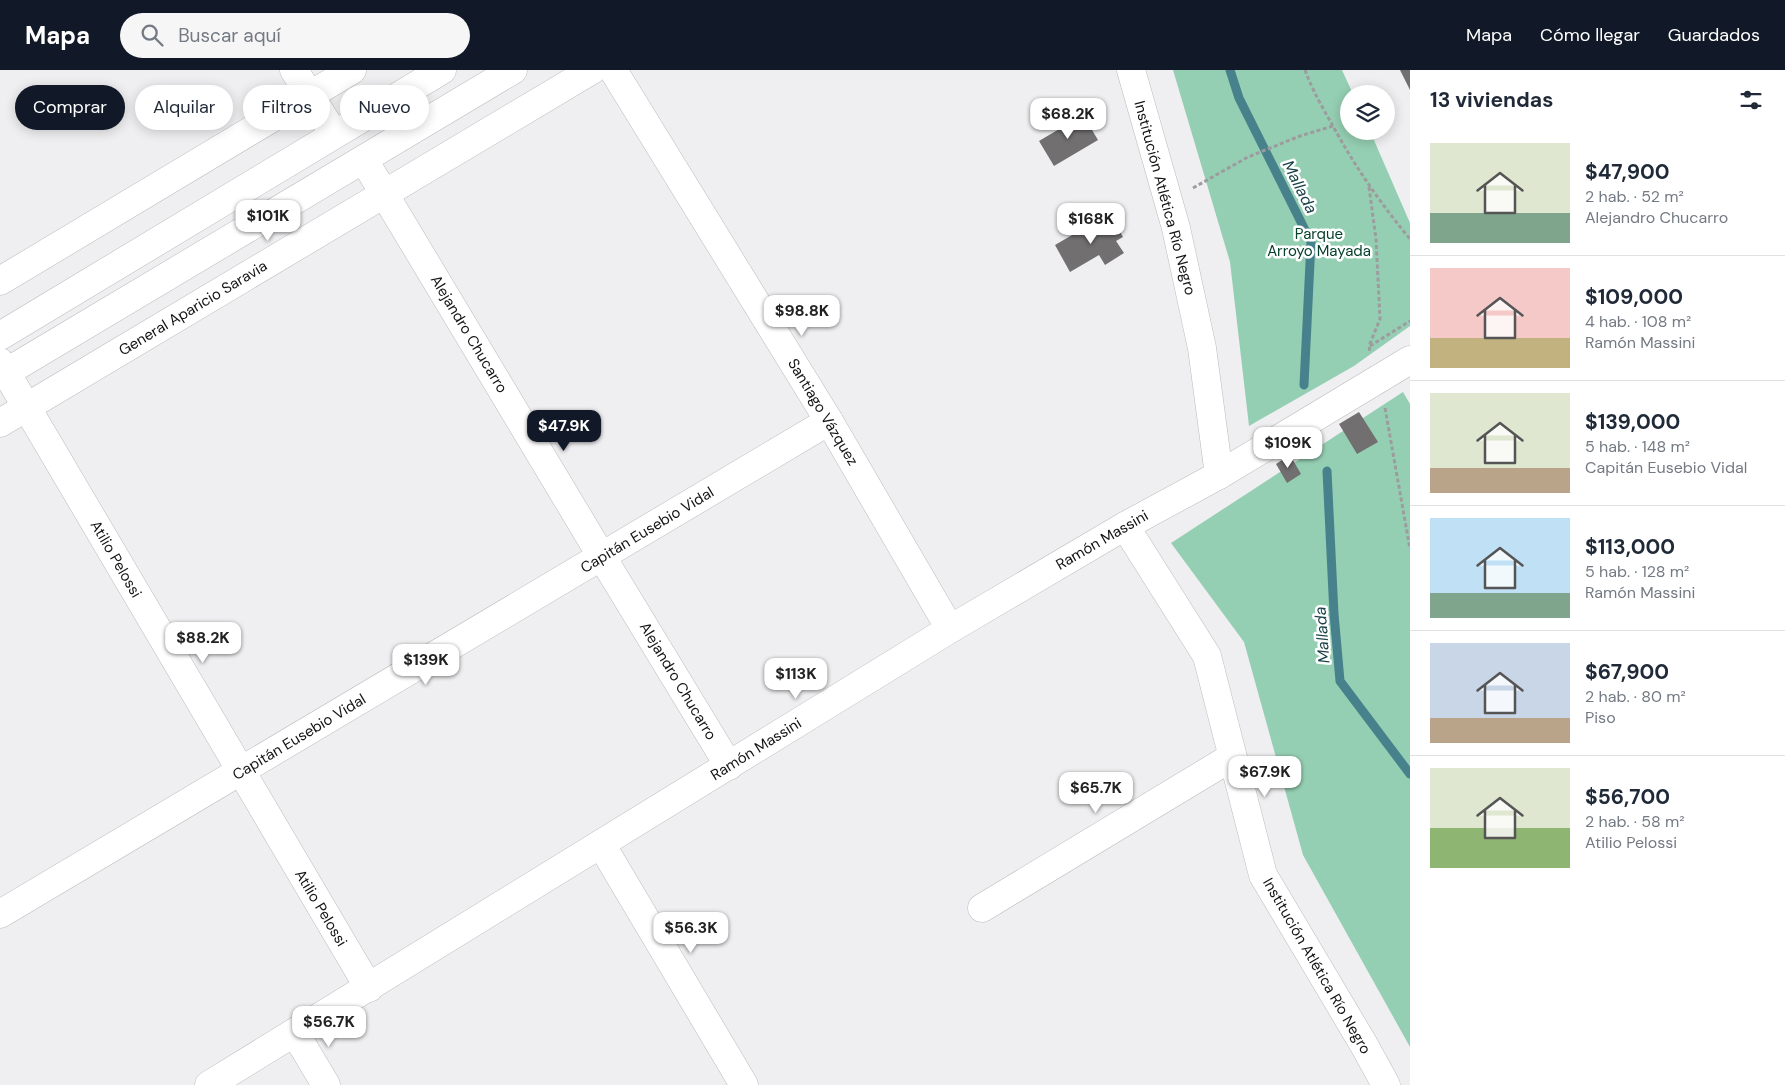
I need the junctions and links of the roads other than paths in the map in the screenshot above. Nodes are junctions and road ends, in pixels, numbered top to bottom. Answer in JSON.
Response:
{"nodes":[{"id":1,"x":294,"y":70,"type":"edge"},
{"id":2,"x":352,"y":70,"type":"edge"},
{"id":3,"x":442,"y":70,"type":"edge"},
{"id":4,"x":513,"y":70,"type":"edge"},
{"id":5,"x":592,"y":70,"type":"edge"},
{"id":6,"x":613,"y":70,"type":"edge"},
{"id":7,"x":1131,"y":70,"type":"edge"},
{"id":8,"x":304,"y":85,"type":"edge"},
{"id":9,"x":327,"y":85,"type":"edge"},
{"id":10,"x":330,"y":128,"type":"edge"},
{"id":11,"x":252,"y":130,"type":"edge"},
{"id":12,"x":334,"y":134,"type":"junction"},
{"id":13,"x":364,"y":160,"type":"junction"},
{"id":14,"x":385,"y":194,"type":"junction"},
{"id":15,"x":0,"y":281,"type":"edge"},
{"id":16,"x":0,"y":336,"type":"edge"},
{"id":17,"x":1410,"y":360,"type":"edge"},
{"id":18,"x":2,"y":370,"type":"edge"},
{"id":19,"x":27,"y":408,"type":"junction"},
{"id":20,"x":829,"y":422,"type":"junction"},
{"id":21,"x":0,"y":423,"type":"edge"},
{"id":22,"x":1219,"y":475,"type":"junction"},
{"id":23,"x":1125,"y":526,"type":"junction"},
{"id":24,"x":602,"y":557,"type":"junction"},
{"id":25,"x":950,"y":629,"type":"junction"},
{"id":26,"x":1232,"y":757,"type":"junction"},
{"id":27,"x":729,"y":766,"type":"junction"},
{"id":28,"x":241,"y":771,"type":"junction"},
{"id":29,"x":601,"y":844,"type":"junction"},
{"id":30,"x":982,"y":908,"type":"dead end"},
{"id":31,"x":0,"y":914,"type":"edge"},
{"id":32,"x":369,"y":988,"type":"junction"},
{"id":33,"x":295,"y":1032,"type":"junction"},
{"id":34,"x":209,"y":1085,"type":"edge"},
{"id":35,"x":326,"y":1085,"type":"edge"},
{"id":36,"x":744,"y":1085,"type":"edge"},
{"id":37,"x":1386,"y":1085,"type":"edge"}],
"edges":[{"from":1,"to":8,"type":"street"},
{"from":2,"to":9,"type":"street"},
{"from":3,"to":12,"type":"street"},
{"from":4,"to":13,"type":"street"},
{"from":5,"to":14,"type":"street","name":"General Aparicio Saravia"},
{"from":6,"to":20,"type":"street","name":"Santiago Vázquez"},
{"from":7,"to":22,"type":"street","name":"Institución Atlética Río Negro"},
{"from":10,"to":12,"type":"street"},
{"from":11,"to":15,"type":"street"},
{"from":12,"to":16,"type":"street"},
{"from":13,"to":14,"type":"street","name":"Alejandro Chucarro"},
{"from":13,"to":18,"type":"street"},
{"from":14,"to":19,"type":"street","name":"General Aparicio Saravia"},
{"from":14,"to":24,"type":"street","name":"Alejandro Chucarro"},
{"from":17,"to":22,"type":"street","name":"Ramón Massini"},
{"from":18,"to":19,"type":"street","name":"Atilio Pelossi"},
{"from":19,"to":21,"type":"street","name":"General Aparicio Saravia"},
{"from":19,"to":28,"type":"street","name":"Atilio Pelossi"},
{"from":20,"to":24,"type":"street","name":"Capitán Eusebio Vidal"},
{"from":20,"to":25,"type":"street","name":"Santiago Vázquez"},
{"from":22,"to":23,"type":"street","name":"Ramón Massini"},
{"from":23,"to":25,"type":"street","name":"Ramón Massini"},
{"from":23,"to":26,"type":"street","name":"Institución Atlética Río Negro"},
{"from":24,"to":27,"type":"street","name":"Alejandro Chucarro"},
{"from":24,"to":28,"type":"street","name":"Capitán Eusebio Vidal"},
{"from":25,"to":27,"type":"street","name":"Ramón Massini"},
{"from":26,"to":30,"type":"street"},
{"from":26,"to":37,"type":"street","name":"Institución Atlética Río Negro"},
{"from":27,"to":29,"type":"street","name":"Ramón Massini"},
{"from":28,"to":31,"type":"street","name":"Capitán Eusebio Vidal"},
{"from":28,"to":32,"type":"street","name":"Atilio Pelossi"},
{"from":29,"to":32,"type":"street","name":"Ramón Massini"},
{"from":29,"to":36,"type":"street"},
{"from":32,"to":33,"type":"street","name":"Ramón Massini"},
{"from":33,"to":34,"type":"street","name":"Ramón Massini"},
{"from":33,"to":35,"type":"street"}]}
